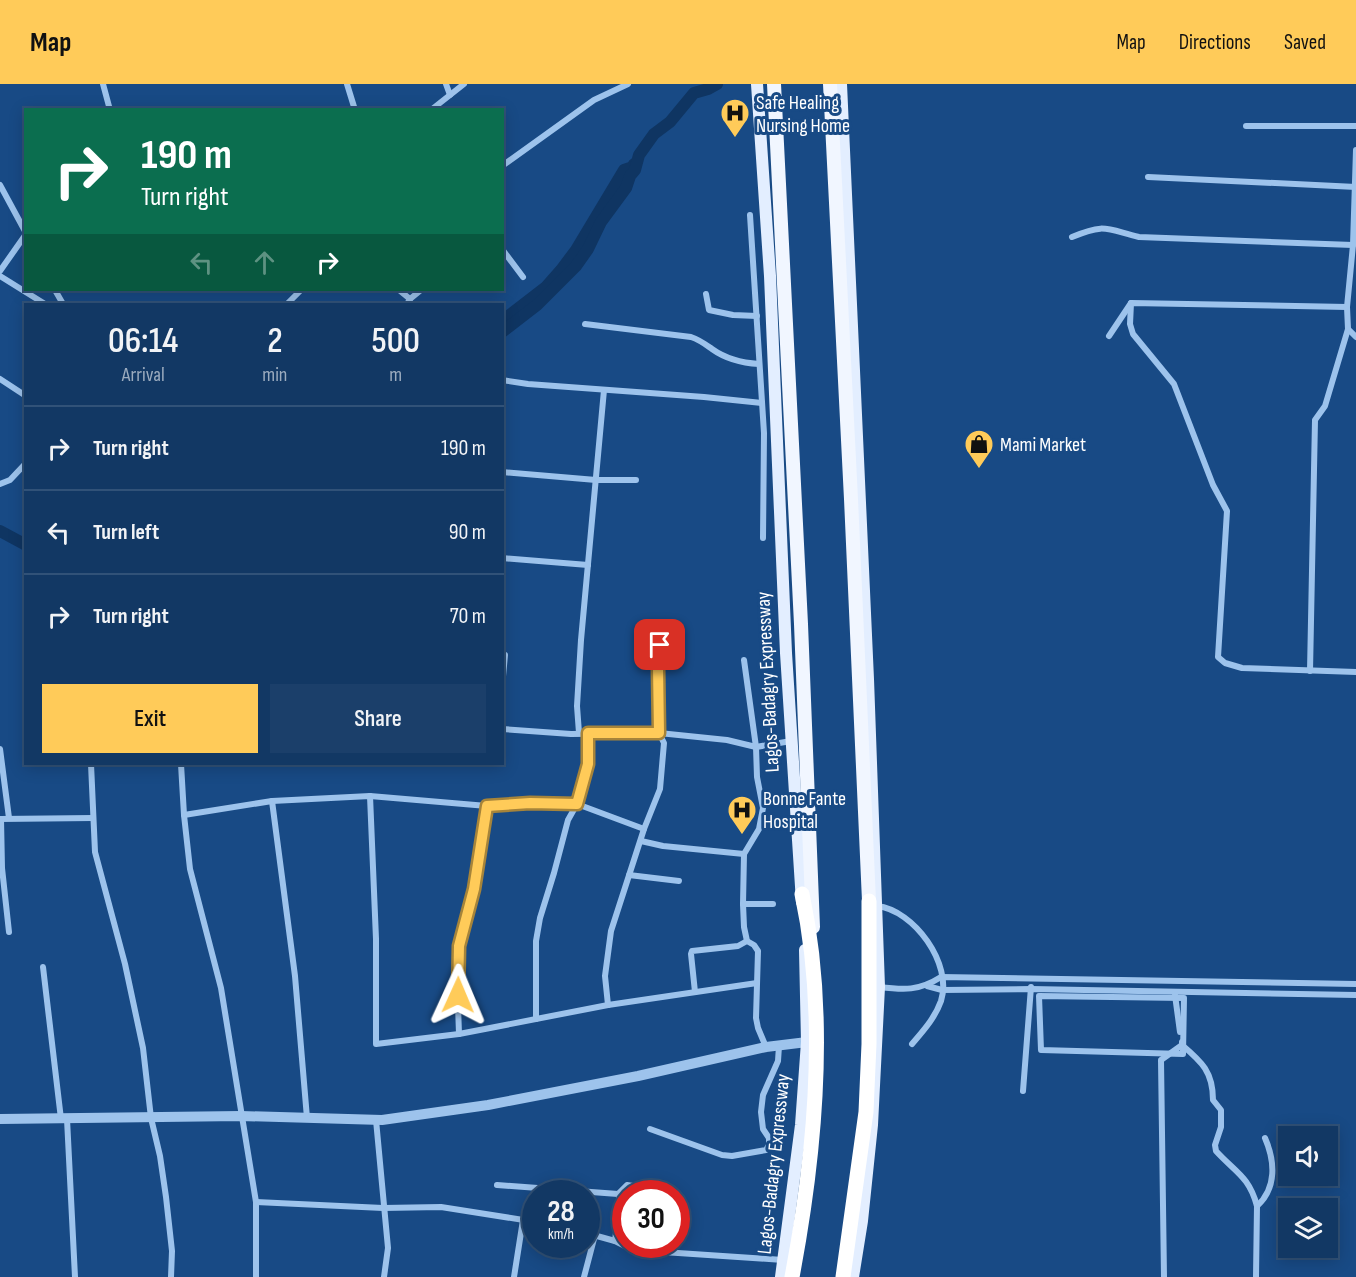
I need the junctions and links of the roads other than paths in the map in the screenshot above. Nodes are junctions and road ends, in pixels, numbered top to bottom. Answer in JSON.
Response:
{"nodes":[{"id":1,"x":103,"y":84,"type":"edge"},
{"id":2,"x":346,"y":84,"type":"edge"},
{"id":3,"x":446,"y":84,"type":"edge"},
{"id":4,"x":464,"y":84,"type":"edge"},
{"id":5,"x":628,"y":84,"type":"edge"},
{"id":6,"x":757,"y":84,"type":"edge"},
{"id":7,"x":774,"y":84,"type":"edge"},
{"id":8,"x":830,"y":84,"type":"edge"},
{"id":9,"x":841,"y":84,"type":"edge"},
{"id":10,"x":616,"y":86,"type":"edge"},
{"id":11,"x":450,"y":95,"type":"junction"},
{"id":12,"x":109,"y":108,"type":"edge"},
{"id":13,"x":354,"y":108,"type":"edge"},
{"id":14,"x":434,"y":108,"type":"edge"},
{"id":15,"x":1246,"y":126,"type":"dead end"},
{"id":16,"x":1356,"y":126,"type":"edge"},
{"id":17,"x":1356,"y":150,"type":"edge"},
{"id":18,"x":504,"y":165,"type":"edge"},
{"id":19,"x":1148,"y":177,"type":"dead end"},
{"id":20,"x":0,"y":185,"type":"edge"},
{"id":21,"x":1355,"y":187,"type":"edge"},
{"id":22,"x":750,"y":215,"type":"dead end"},
{"id":23,"x":24,"y":229,"type":"edge"},
{"id":24,"x":24,"y":236,"type":"edge"},
{"id":25,"x":1072,"y":237,"type":"dead end"},
{"id":26,"x":1353,"y":245,"type":"junction"},
{"id":27,"x":504,"y":252,"type":"edge"},
{"id":28,"x":0,"y":271,"type":"edge"},
{"id":29,"x":0,"y":276,"type":"edge"},
{"id":30,"x":523,"y":277,"type":"dead end"},
{"id":31,"x":24,"y":291,"type":"edge"},
{"id":32,"x":24,"y":291,"type":"edge"},
{"id":33,"x":300,"y":291,"type":"edge"},
{"id":34,"x":420,"y":291,"type":"edge"},
{"id":35,"x":706,"y":294,"type":"dead end"},
{"id":36,"x":408,"y":302,"type":"edge"},
{"id":37,"x":43,"y":303,"type":"edge"},
{"id":38,"x":288,"y":303,"type":"edge"},
{"id":39,"x":1131,"y":303,"type":"junction"},
{"id":40,"x":1347,"y":307,"type":"junction"},
{"id":41,"x":757,"y":316,"type":"junction"},
{"id":42,"x":585,"y":324,"type":"dead end"},
{"id":43,"x":1348,"y":329,"type":"junction"},
{"id":44,"x":1109,"y":336,"type":"dead end"},
{"id":45,"x":1356,"y":337,"type":"edge"},
{"id":46,"x":759,"y":364,"type":"junction"},
{"id":47,"x":0,"y":379,"type":"edge"},
{"id":48,"x":504,"y":380,"type":"edge"},
{"id":49,"x":604,"y":390,"type":"junction"},
{"id":50,"x":24,"y":395,"type":"edge"},
{"id":51,"x":762,"y":403,"type":"junction"},
{"id":52,"x":24,"y":465,"type":"edge"},
{"id":53,"x":504,"y":472,"type":"edge"},
{"id":54,"x":596,"y":480,"type":"junction"},
{"id":55,"x":636,"y":480,"type":"dead end"},
{"id":56,"x":0,"y":484,"type":"edge"},
{"id":57,"x":762,"y":538,"type":"dead end"},
{"id":58,"x":504,"y":558,"type":"edge"},
{"id":59,"x":588,"y":565,"type":"junction"},
{"id":60,"x":663,"y":624,"type":"dead end"},
{"id":61,"x":505,"y":655,"type":"dead end"},
{"id":62,"x":744,"y":660,"type":"dead end"},
{"id":63,"x":504,"y":666,"type":"edge"},
{"id":64,"x":1310,"y":671,"type":"junction"},
{"id":65,"x":1356,"y":672,"type":"edge"},
{"id":66,"x":504,"y":729,"type":"edge"},
{"id":67,"x":588,"y":733,"type":"junction"},
{"id":68,"x":659,"y":733,"type":"junction"},
{"id":69,"x":579,"y":734,"type":"junction"},
{"id":70,"x":791,"y":741,"type":"junction"},
{"id":71,"x":756,"y":747,"type":"junction"},
{"id":72,"x":0,"y":749,"type":"edge"},
{"id":73,"x":92,"y":765,"type":"edge"},
{"id":74,"x":181,"y":765,"type":"edge"},
{"id":75,"x":370,"y":796,"type":"junction"},
{"id":76,"x":272,"y":801,"type":"junction"},
{"id":77,"x":577,"y":804,"type":"junction"},
{"id":78,"x":487,"y":806,"type":"junction"},
{"id":79,"x":184,"y":815,"type":"junction"},
{"id":80,"x":9,"y":818,"type":"junction"},
{"id":81,"x":93,"y":818,"type":"junction"},
{"id":82,"x":0,"y":819,"type":"edge"},
{"id":83,"x":644,"y":829,"type":"junction"},
{"id":84,"x":641,"y":841,"type":"junction"},
{"id":85,"x":744,"y":854,"type":"junction"},
{"id":86,"x":629,"y":875,"type":"junction"},
{"id":87,"x":679,"y":880,"type":"dead end"},
{"id":88,"x":802,"y":894,"type":"junction"},
{"id":89,"x":873,"y":903,"type":"junction"},
{"id":90,"x":743,"y":904,"type":"junction"},
{"id":91,"x":773,"y":904,"type":"dead end"},
{"id":92,"x":9,"y":932,"type":"dead end"},
{"id":93,"x":747,"y":941,"type":"junction"},
{"id":94,"x":43,"y":967,"type":"dead end"},
{"id":95,"x":941,"y":977,"type":"junction"},
{"id":96,"x":1032,"y":980,"type":"junction"},
{"id":97,"x":757,"y":983,"type":"junction"},
{"id":98,"x":1356,"y":984,"type":"edge"},
{"id":99,"x":927,"y":986,"type":"junction"},
{"id":100,"x":879,"y":987,"type":"junction"},
{"id":101,"x":1031,"y":989,"type":"junction"},
{"id":102,"x":942,"y":990,"type":"junction"},
{"id":103,"x":1175,"y":991,"type":"junction"},
{"id":104,"x":694,"y":992,"type":"junction"},
{"id":105,"x":815,"y":993,"type":"junction"},
{"id":106,"x":1356,"y":994,"type":"edge"},
{"id":107,"x":1039,"y":996,"type":"joint"},
{"id":108,"x":608,"y":1005,"type":"junction"},
{"id":109,"x":536,"y":1019,"type":"junction"},
{"id":110,"x":459,"y":1034,"type":"junction"},
{"id":111,"x":807,"y":1042,"type":"junction"},
{"id":112,"x":912,"y":1044,"type":"dead end"},
{"id":113,"x":1182,"y":1045,"type":"junction"},
{"id":114,"x":779,"y":1046,"type":"junction"},
{"id":115,"x":766,"y":1047,"type":"junction"},
{"id":116,"x":1023,"y":1091,"type":"dead end"},
{"id":117,"x":241,"y":1116,"type":"junction"},
{"id":118,"x":152,"y":1118,"type":"junction"},
{"id":119,"x":307,"y":1118,"type":"junction"},
{"id":120,"x":0,"y":1119,"type":"edge"},
{"id":121,"x":64,"y":1119,"type":"junction"},
{"id":122,"x":376,"y":1120,"type":"junction"},
{"id":123,"x":650,"y":1129,"type":"dead end"},
{"id":124,"x":1265,"y":1138,"type":"dead end"},
{"id":125,"x":497,"y":1185,"type":"dead end"},
{"id":126,"x":612,"y":1194,"type":"edge"},
{"id":127,"x":256,"y":1203,"type":"junction"},
{"id":128,"x":1257,"y":1206,"type":"junction"},
{"id":129,"x":383,"y":1208,"type":"junction"},
{"id":130,"x":522,"y":1220,"type":"edge"},
{"id":131,"x":522,"y":1226,"type":"edge"},
{"id":132,"x":690,"y":1254,"type":"edge"},
{"id":133,"x":589,"y":1258,"type":"edge"},
{"id":134,"x":785,"y":1260,"type":"junction"},
{"id":135,"x":75,"y":1277,"type":"edge"},
{"id":136,"x":171,"y":1277,"type":"edge"},
{"id":137,"x":256,"y":1277,"type":"edge"},
{"id":138,"x":384,"y":1277,"type":"edge"},
{"id":139,"x":514,"y":1277,"type":"edge"},
{"id":140,"x":584,"y":1277,"type":"edge"},
{"id":141,"x":781,"y":1277,"type":"edge"},
{"id":142,"x":792,"y":1277,"type":"edge"},
{"id":143,"x":843,"y":1277,"type":"edge"},
{"id":144,"x":853,"y":1277,"type":"edge"},
{"id":145,"x":1164,"y":1277,"type":"edge"},
{"id":146,"x":1256,"y":1277,"type":"edge"}],
"edges":[{"from":1,"to":12,"type":"street"},
{"from":2,"to":13,"type":"street"},
{"from":3,"to":11,"type":"street"},
{"from":4,"to":11,"type":"street"},
{"from":5,"to":10,"type":"street"},
{"from":6,"to":70,"type":"main road","name":"Lagos-Badagry Expressway"},
{"from":7,"to":105,"type":"highway","name":"Lagos-Badagry Expressway"},
{"from":8,"to":89,"type":"highway"},
{"from":9,"to":89,"type":"main road"},
{"from":10,"to":18,"type":"street"},
{"from":11,"to":14,"type":"street"},
{"from":15,"to":16,"type":"street"},
{"from":17,"to":21,"type":"street"},
{"from":19,"to":21,"type":"street"},
{"from":20,"to":23,"type":"street"},
{"from":21,"to":26,"type":"street"},
{"from":22,"to":41,"type":"street"},
{"from":24,"to":28,"type":"street"},
{"from":25,"to":26,"type":"street"},
{"from":26,"to":40,"type":"street"},
{"from":27,"to":30,"type":"street"},
{"from":29,"to":31,"type":"street"},
{"from":32,"to":37,"type":"street"},
{"from":33,"to":38,"type":"street"},
{"from":34,"to":36,"type":"street"},
{"from":35,"to":41,"type":"street"},
{"from":39,"to":40,"type":"street"},
{"from":39,"to":44,"type":"street"},
{"from":39,"to":64,"type":"street"},
{"from":40,"to":43,"type":"street"},
{"from":41,"to":46,"type":"street"},
{"from":42,"to":46,"type":"street"},
{"from":43,"to":45,"type":"street"},
{"from":43,"to":64,"type":"street"},
{"from":46,"to":51,"type":"street"},
{"from":47,"to":50,"type":"street"},
{"from":48,"to":49,"type":"street"},
{"from":49,"to":51,"type":"street"},
{"from":49,"to":54,"type":"street"},
{"from":51,"to":57,"type":"street"},
{"from":52,"to":56,"type":"street"},
{"from":53,"to":54,"type":"street"},
{"from":54,"to":55,"type":"street"},
{"from":54,"to":59,"type":"street"},
{"from":58,"to":59,"type":"street"},
{"from":59,"to":69,"type":"street"},
{"from":60,"to":68,"type":"street"},
{"from":61,"to":63,"type":"street"},
{"from":62,"to":71,"type":"street"},
{"from":64,"to":65,"type":"street"},
{"from":66,"to":69,"type":"street"},
{"from":67,"to":68,"type":"street"},
{"from":67,"to":69,"type":"street"},
{"from":67,"to":77,"type":"street"},
{"from":68,"to":71,"type":"street"},
{"from":68,"to":83,"type":"street"},
{"from":70,"to":71,"type":"street"},
{"from":70,"to":88,"type":"main road","name":"Lagos-Badagry Expressway"},
{"from":71,"to":85,"type":"street"},
{"from":72,"to":80,"type":"street"},
{"from":73,"to":81,"type":"street"},
{"from":74,"to":79,"type":"street"},
{"from":75,"to":76,"type":"street"},
{"from":75,"to":78,"type":"street"},
{"from":75,"to":110,"type":"street"},
{"from":76,"to":79,"type":"street"},
{"from":76,"to":119,"type":"street"},
{"from":77,"to":78,"type":"street"},
{"from":77,"to":83,"type":"street"},
{"from":77,"to":109,"type":"street"},
{"from":78,"to":110,"type":"street"},
{"from":79,"to":117,"type":"street"},
{"from":80,"to":81,"type":"street"},
{"from":80,"to":82,"type":"street"},
{"from":81,"to":118,"type":"street"},
{"from":82,"to":92,"type":"street"},
{"from":83,"to":84,"type":"street"},
{"from":84,"to":85,"type":"street"},
{"from":84,"to":86,"type":"street"},
{"from":85,"to":90,"type":"street"},
{"from":86,"to":87,"type":"street"},
{"from":86,"to":108,"type":"street"},
{"from":88,"to":105,"type":"highway"},
{"from":88,"to":111,"type":"main road","name":"Lagos-Badagry Expressway"},
{"from":89,"to":95,"type":"street"},
{"from":89,"to":100,"type":"main road"},
{"from":89,"to":143,"type":"highway"},
{"from":90,"to":91,"type":"street"},
{"from":90,"to":93,"type":"street"},
{"from":93,"to":97,"type":"street"},
{"from":93,"to":104,"type":"street"},
{"from":94,"to":121,"type":"street"},
{"from":95,"to":96,"type":"street"},
{"from":95,"to":99,"type":"street"},
{"from":95,"to":102,"type":"street"},
{"from":96,"to":98,"type":"street"},
{"from":96,"to":101,"type":"street"},
{"from":97,"to":104,"type":"street"},
{"from":97,"to":115,"type":"street"},
{"from":99,"to":100,"type":"street"},
{"from":99,"to":102,"type":"street"},
{"from":100,"to":144,"type":"main road"},
{"from":101,"to":102,"type":"street"},
{"from":101,"to":103,"type":"street"},
{"from":101,"to":116,"type":"street"},
{"from":102,"to":112,"type":"street"},
{"from":103,"to":106,"type":"street"},
{"from":103,"to":113,"type":"street"},
{"from":104,"to":108,"type":"street"},
{"from":105,"to":142,"type":"highway","name":"Lagos-Badagry Expressway"},
{"from":107,"to":107,"type":"street"},
{"from":108,"to":109,"type":"street"},
{"from":109,"to":110,"type":"street"},
{"from":111,"to":114,"type":"street"},
{"from":111,"to":134,"type":"main road","name":"Lagos-Badagry Expressway"},
{"from":113,"to":128,"type":"street"},
{"from":113,"to":145,"type":"street"},
{"from":114,"to":115,"type":"street"},
{"from":114,"to":123,"type":"street"},
{"from":115,"to":122,"type":"street"},
{"from":117,"to":118,"type":"street"},
{"from":117,"to":119,"type":"street"},
{"from":117,"to":127,"type":"street"},
{"from":118,"to":121,"type":"street"},
{"from":118,"to":136,"type":"street"},
{"from":119,"to":122,"type":"street"},
{"from":120,"to":121,"type":"street"},
{"from":121,"to":135,"type":"street"},
{"from":122,"to":129,"type":"street"},
{"from":124,"to":128,"type":"street"},
{"from":125,"to":126,"type":"street"},
{"from":127,"to":129,"type":"street"},
{"from":127,"to":137,"type":"street"},
{"from":128,"to":146,"type":"street"},
{"from":129,"to":130,"type":"street"},
{"from":129,"to":138,"type":"street"},
{"from":131,"to":139,"type":"street"},
{"from":132,"to":134,"type":"street"},
{"from":133,"to":140,"type":"street"},
{"from":134,"to":141,"type":"main road","name":"Lagos-Badagry Expressway"}]}
